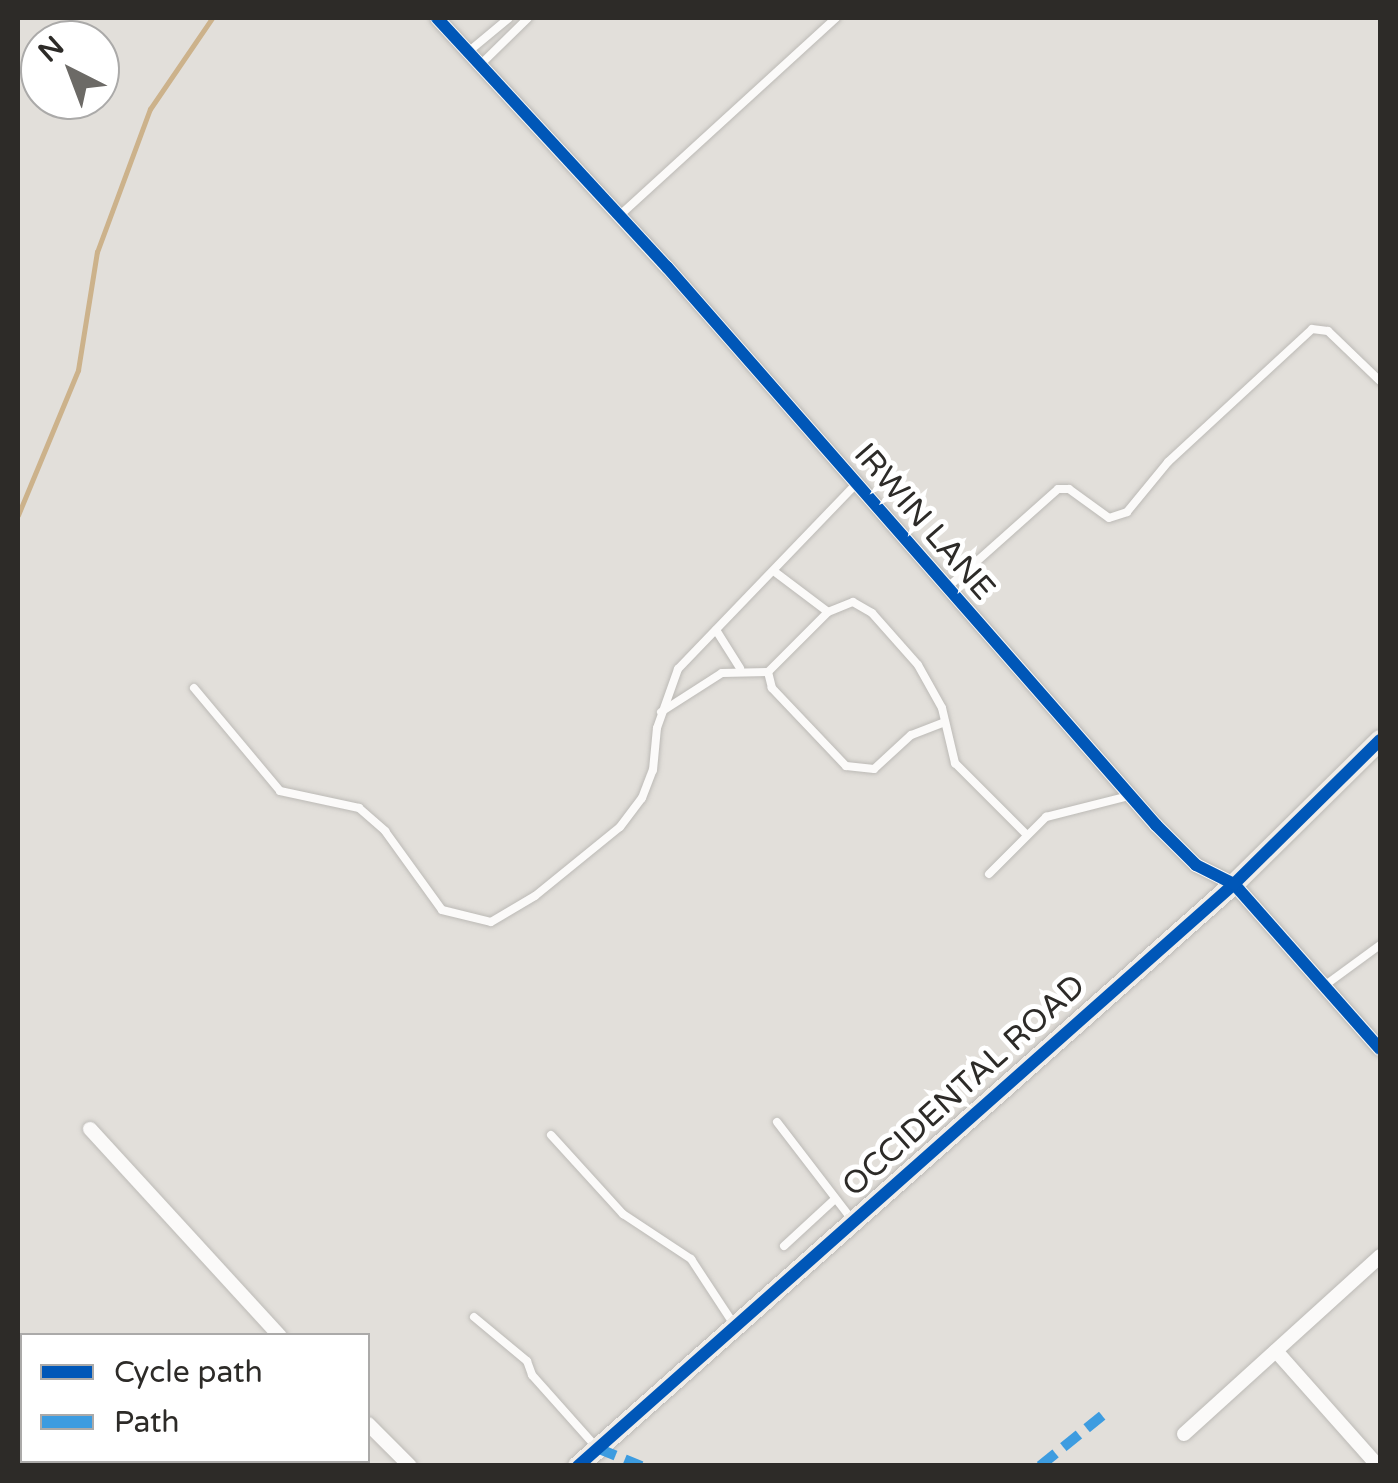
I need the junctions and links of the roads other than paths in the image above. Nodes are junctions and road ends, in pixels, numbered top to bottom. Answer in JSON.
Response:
{"nodes":[{"id":1,"x":437,"y":18,"type":"edge"},
{"id":2,"x":508,"y":18,"type":"edge"},
{"id":3,"x":528,"y":18,"type":"edge"},
{"id":4,"x":836,"y":18,"type":"edge"},
{"id":5,"x":468,"y":52,"type":"junction"},
{"id":6,"x":480,"y":65,"type":"junction"},
{"id":7,"x":619,"y":216,"type":"junction"},
{"id":8,"x":1380,"y":381,"type":"edge"},
{"id":9,"x":854,"y":485,"type":"junction"},
{"id":10,"x":775,"y":572,"type":"junction"},
{"id":11,"x":945,"y":590,"type":"junction"},
{"id":12,"x":828,"y":612,"type":"junction"},
{"id":13,"x":716,"y":630,"type":"junction"},
{"id":14,"x":740,"y":668,"type":"junction"},
{"id":15,"x":768,"y":672,"type":"junction"},
{"id":16,"x":194,"y":688,"type":"dead end"},
{"id":17,"x":661,"y":712,"type":"junction"},
{"id":18,"x":945,"y":722,"type":"junction"},
{"id":19,"x":1380,"y":740,"type":"edge"},
{"id":20,"x":1130,"y":796,"type":"junction"},
{"id":21,"x":1026,"y":834,"type":"junction"},
{"id":22,"x":989,"y":874,"type":"dead end"},
{"id":23,"x":1234,"y":884,"type":"junction"},
{"id":24,"x":1380,"y":945,"type":"edge"},
{"id":25,"x":1324,"y":986,"type":"junction"},
{"id":26,"x":1380,"y":1049,"type":"edge"},
{"id":27,"x":777,"y":1122,"type":"dead end"},
{"id":28,"x":90,"y":1129,"type":"dead end"},
{"id":29,"x":551,"y":1134,"type":"dead end"},
{"id":30,"x":835,"y":1199,"type":"junction"},
{"id":31,"x":853,"y":1222,"type":"junction"},
{"id":32,"x":784,"y":1246,"type":"dead end"},
{"id":33,"x":1380,"y":1256,"type":"edge"},
{"id":34,"x":474,"y":1317,"type":"dead end"},
{"id":35,"x":735,"y":1326,"type":"junction"},
{"id":36,"x":277,"y":1333,"type":"edge"},
{"id":37,"x":1276,"y":1351,"type":"junction"},
{"id":38,"x":370,"y":1426,"type":"edge"},
{"id":39,"x":1184,"y":1434,"type":"dead end"},
{"id":40,"x":597,"y":1448,"type":"junction"},
{"id":41,"x":410,"y":1466,"type":"edge"},
{"id":42,"x":578,"y":1466,"type":"edge"},
{"id":43,"x":1378,"y":1466,"type":"edge"}],
"edges":[{"from":1,"to":5,"type":"street","name":"IRWIN LANE"},
{"from":2,"to":5,"type":"lane"},
{"from":3,"to":6,"type":"lane"},
{"from":4,"to":7,"type":"lane"},
{"from":5,"to":6,"type":"street","name":"IRWIN LANE"},
{"from":6,"to":7,"type":"street","name":"IRWIN LANE"},
{"from":7,"to":9,"type":"street","name":"IRWIN LANE"},
{"from":8,"to":11,"type":"lane"},
{"from":9,"to":10,"type":"lane"},
{"from":9,"to":11,"type":"street","name":"IRWIN LANE"},
{"from":10,"to":12,"type":"lane"},
{"from":10,"to":13,"type":"lane"},
{"from":11,"to":20,"type":"street","name":"IRWIN LANE"},
{"from":12,"to":15,"type":"lane"},
{"from":12,"to":18,"type":"lane"},
{"from":13,"to":14,"type":"lane"},
{"from":13,"to":17,"type":"lane"},
{"from":14,"to":15,"type":"lane"},
{"from":14,"to":17,"type":"lane"},
{"from":15,"to":18,"type":"lane"},
{"from":16,"to":17,"type":"lane"},
{"from":18,"to":21,"type":"lane"},
{"from":19,"to":23,"type":"street","name":"OCCIDENTAL ROAD"},
{"from":20,"to":21,"type":"lane"},
{"from":20,"to":23,"type":"street","name":"IRWIN LANE"},
{"from":21,"to":22,"type":"lane"},
{"from":23,"to":25,"type":"street","name":"IRWIN LANE"},
{"from":23,"to":31,"type":"street","name":"OCCIDENTAL ROAD"},
{"from":24,"to":25,"type":"lane"},
{"from":25,"to":26,"type":"street","name":"IRWIN LANE"},
{"from":27,"to":30,"type":"lane"},
{"from":28,"to":36,"type":"street"},
{"from":29,"to":35,"type":"lane"},
{"from":30,"to":31,"type":"lane"},
{"from":30,"to":32,"type":"lane"},
{"from":31,"to":35,"type":"street","name":"OCCIDENTAL ROAD"},
{"from":33,"to":37,"type":"street"},
{"from":34,"to":40,"type":"lane"},
{"from":35,"to":40,"type":"street","name":"OCCIDENTAL ROAD"},
{"from":37,"to":39,"type":"street"},
{"from":37,"to":43,"type":"street"},
{"from":38,"to":41,"type":"street"},
{"from":40,"to":42,"type":"street","name":"OCCIDENTAL ROAD"}]}
